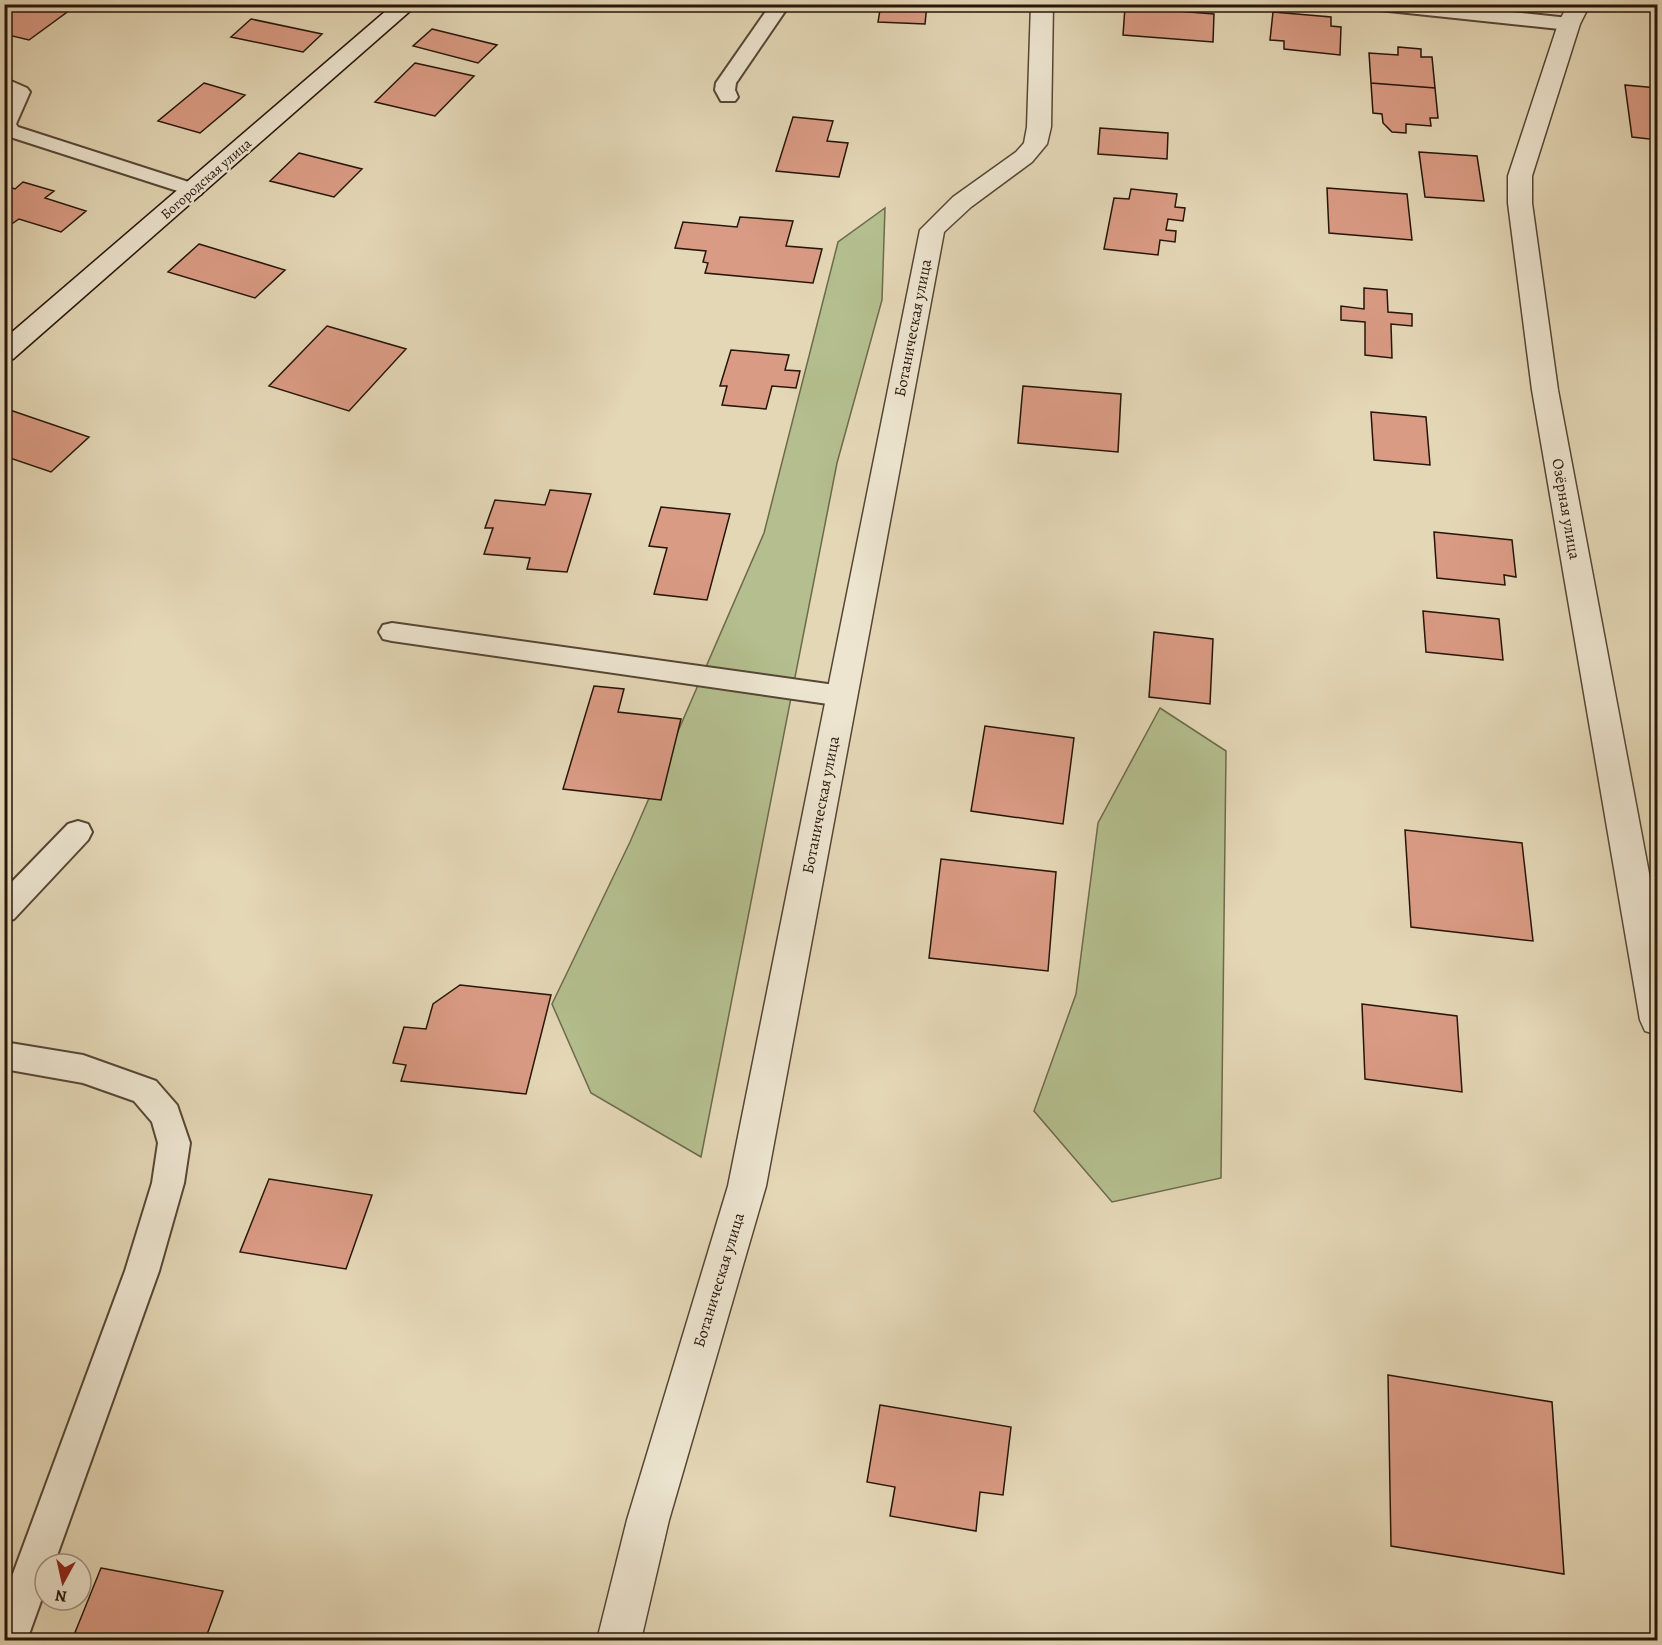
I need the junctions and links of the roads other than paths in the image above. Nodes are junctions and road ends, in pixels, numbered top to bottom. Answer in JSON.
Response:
{"nodes":[{"id":1,"x":408,"y":4,"type":"edge"},
{"id":2,"x":782,"y":4,"type":"edge"},
{"id":3,"x":1042,"y":4,"type":"edge"},
{"id":4,"x":1379,"y":4,"type":"edge"},
{"id":5,"x":1574,"y":14,"type":"edge"},
{"id":6,"x":4,"y":84,"type":"edge"},
{"id":7,"x":728,"y":97,"type":"dead end"},
{"id":8,"x":194,"y":190,"type":"junction"},
{"id":9,"x":4,"y":353,"type":"edge"},
{"id":10,"x":392,"y":632,"type":"dead end"},
{"id":11,"x":842,"y":696,"type":"junction"},
{"id":12,"x":78,"y":832,"type":"dead end"},
{"id":13,"x":4,"y":910,"type":"edge"},
{"id":14,"x":1658,"y":1020,"type":"edge"},
{"id":15,"x":4,"y":1055,"type":"edge"},
{"id":16,"x":8,"y":1641,"type":"edge"},
{"id":17,"x":620,"y":1641,"type":"edge"}],
"edges":[{"from":1,"to":8,"type":"street","name":"Богородская улица"},
{"from":2,"to":7,"type":"lane"},
{"from":3,"to":11,"type":"street","name":"Ботаническая улица"},
{"from":4,"to":5,"type":"lane"},
{"from":5,"to":14,"type":"street","name":"Озёрная улица"},
{"from":6,"to":8,"type":"lane"},
{"from":8,"to":9,"type":"street","name":"Богородская улица"},
{"from":10,"to":11,"type":"lane"},
{"from":11,"to":17,"type":"street","name":"Ботаническая улица"},
{"from":12,"to":13,"type":"lane"},
{"from":15,"to":16,"type":"lane"}]}
